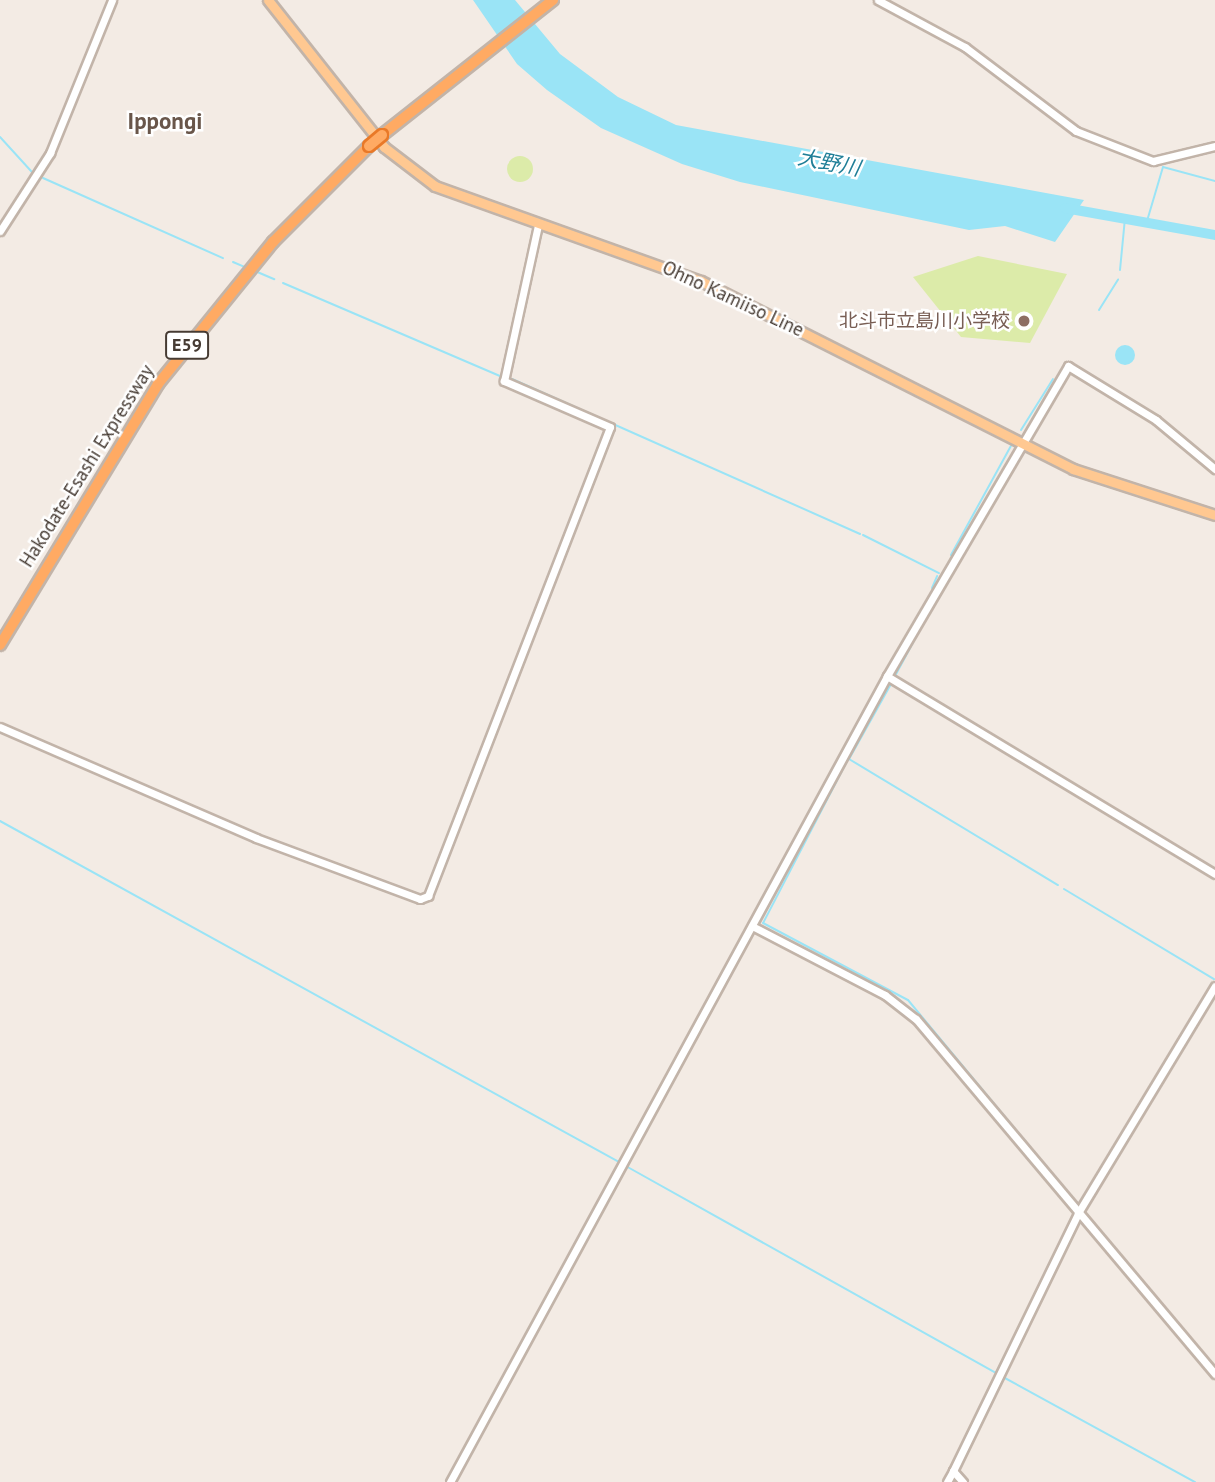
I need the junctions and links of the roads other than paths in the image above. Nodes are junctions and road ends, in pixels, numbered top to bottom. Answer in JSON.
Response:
{"nodes":[{"id":1,"x":112,"y":0,"type":"edge"},
{"id":2,"x":268,"y":0,"type":"edge"},
{"id":3,"x":553,"y":0,"type":"edge"},
{"id":4,"x":878,"y":0,"type":"edge"},
{"id":5,"x":1215,"y":146,"type":"edge"},
{"id":6,"x":538,"y":225,"type":"junction"},
{"id":7,"x":0,"y":232,"type":"edge"},
{"id":8,"x":1018,"y":442,"type":"junction"},
{"id":9,"x":1215,"y":469,"type":"edge"},
{"id":10,"x":1215,"y":515,"type":"edge"},
{"id":11,"x":0,"y":645,"type":"edge"},
{"id":12,"x":887,"y":676,"type":"junction"},
{"id":13,"x":0,"y":727,"type":"edge"},
{"id":14,"x":1215,"y":874,"type":"edge"},
{"id":15,"x":752,"y":926,"type":"junction"},
{"id":16,"x":1215,"y":986,"type":"edge"},
{"id":17,"x":1078,"y":1213,"type":"junction"},
{"id":18,"x":1215,"y":1374,"type":"edge"},
{"id":19,"x":953,"y":1471,"type":"junction"},
{"id":20,"x":450,"y":1482,"type":"edge"},
{"id":21,"x":947,"y":1482,"type":"edge"},
{"id":22,"x":962,"y":1482,"type":"edge"}],
"edges":[{"from":1,"to":7,"type":"street"},
{"from":2,"to":6,"type":"main road","name":"Ohno Kamiiso Line"},
{"from":3,"to":11,"type":"highway","name":"Hakodate-Esashi Expressway","number":"E59","bridge":true},
{"from":4,"to":5,"type":"street"},
{"from":6,"to":8,"type":"main road","name":"Ohno Kamiiso Line"},
{"from":6,"to":13,"type":"street"},
{"from":8,"to":9,"type":"street"},
{"from":8,"to":10,"type":"main road","name":"Ohno Kamiiso Line"},
{"from":8,"to":12,"type":"street"},
{"from":12,"to":14,"type":"street"},
{"from":12,"to":15,"type":"street"},
{"from":15,"to":17,"type":"street"},
{"from":15,"to":20,"type":"street"},
{"from":16,"to":17,"type":"street"},
{"from":17,"to":18,"type":"street"},
{"from":17,"to":19,"type":"street"},
{"from":19,"to":21,"type":"street"},
{"from":19,"to":22,"type":"street"}]}
